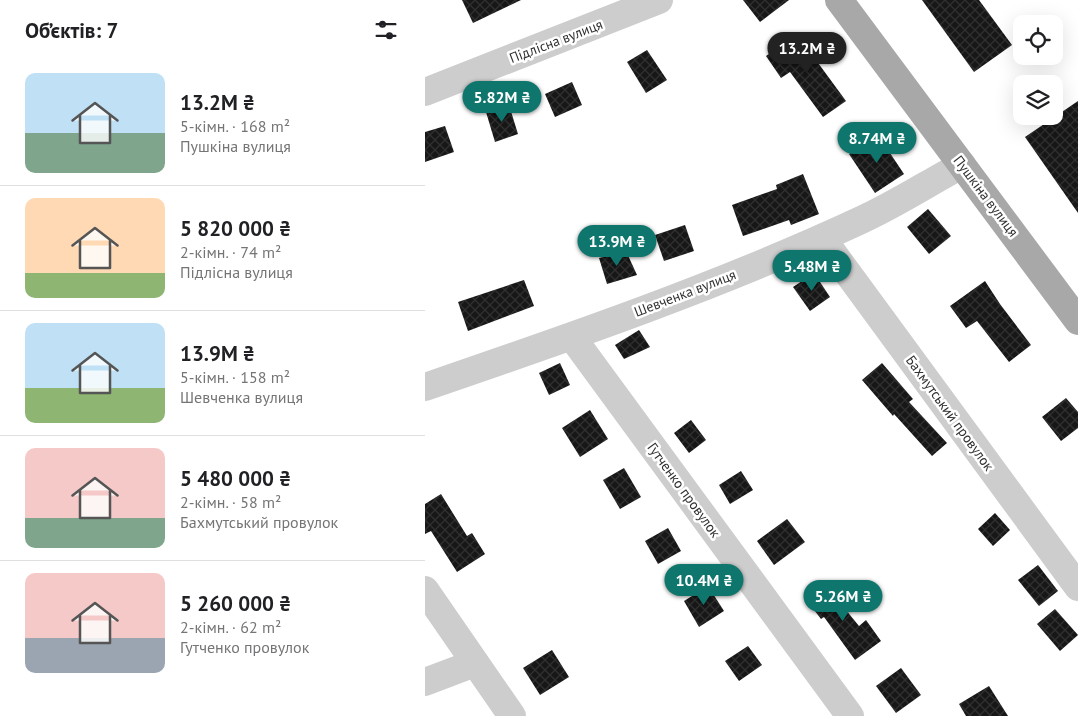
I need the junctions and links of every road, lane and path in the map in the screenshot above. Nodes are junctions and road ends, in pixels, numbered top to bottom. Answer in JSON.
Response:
{"nodes":[{"id":1,"x":659,"y":0,"type":"edge"},
{"id":2,"x":839,"y":0,"type":"edge"},
{"id":3,"x":425,"y":92,"type":"edge"},
{"id":4,"x":962,"y":165,"type":"junction"},
{"id":5,"x":822,"y":238,"type":"junction"},
{"id":6,"x":1078,"y":321,"type":"edge"},
{"id":7,"x":572,"y":337,"type":"junction"},
{"id":8,"x":425,"y":387,"type":"edge"},
{"id":9,"x":1078,"y":587,"type":"edge"},
{"id":10,"x":425,"y":590,"type":"edge"},
{"id":11,"x":475,"y":663,"type":"junction"},
{"id":12,"x":425,"y":682,"type":"edge"},
{"id":13,"x":512,"y":716,"type":"edge"},
{"id":14,"x":850,"y":716,"type":"edge"}],
"edges":[{"from":1,"to":3,"type":"street","name":"Підлісна вулиця"},
{"from":2,"to":4,"type":"main road","name":"Пушкіна вулиця"},
{"from":4,"to":5,"type":"street","name":"Шевченка вулиця"},
{"from":4,"to":6,"type":"main road","name":"Пушкіна вулиця"},
{"from":5,"to":7,"type":"street","name":"Шевченка вулиця"},
{"from":5,"to":9,"type":"street","name":"Бахмутський провулок"},
{"from":7,"to":8,"type":"street","name":"Шевченка вулиця"},
{"from":7,"to":14,"type":"street","name":"Гутченко провулок"},
{"from":10,"to":11,"type":"street"},
{"from":11,"to":12,"type":"street"},
{"from":11,"to":13,"type":"street"}]}
